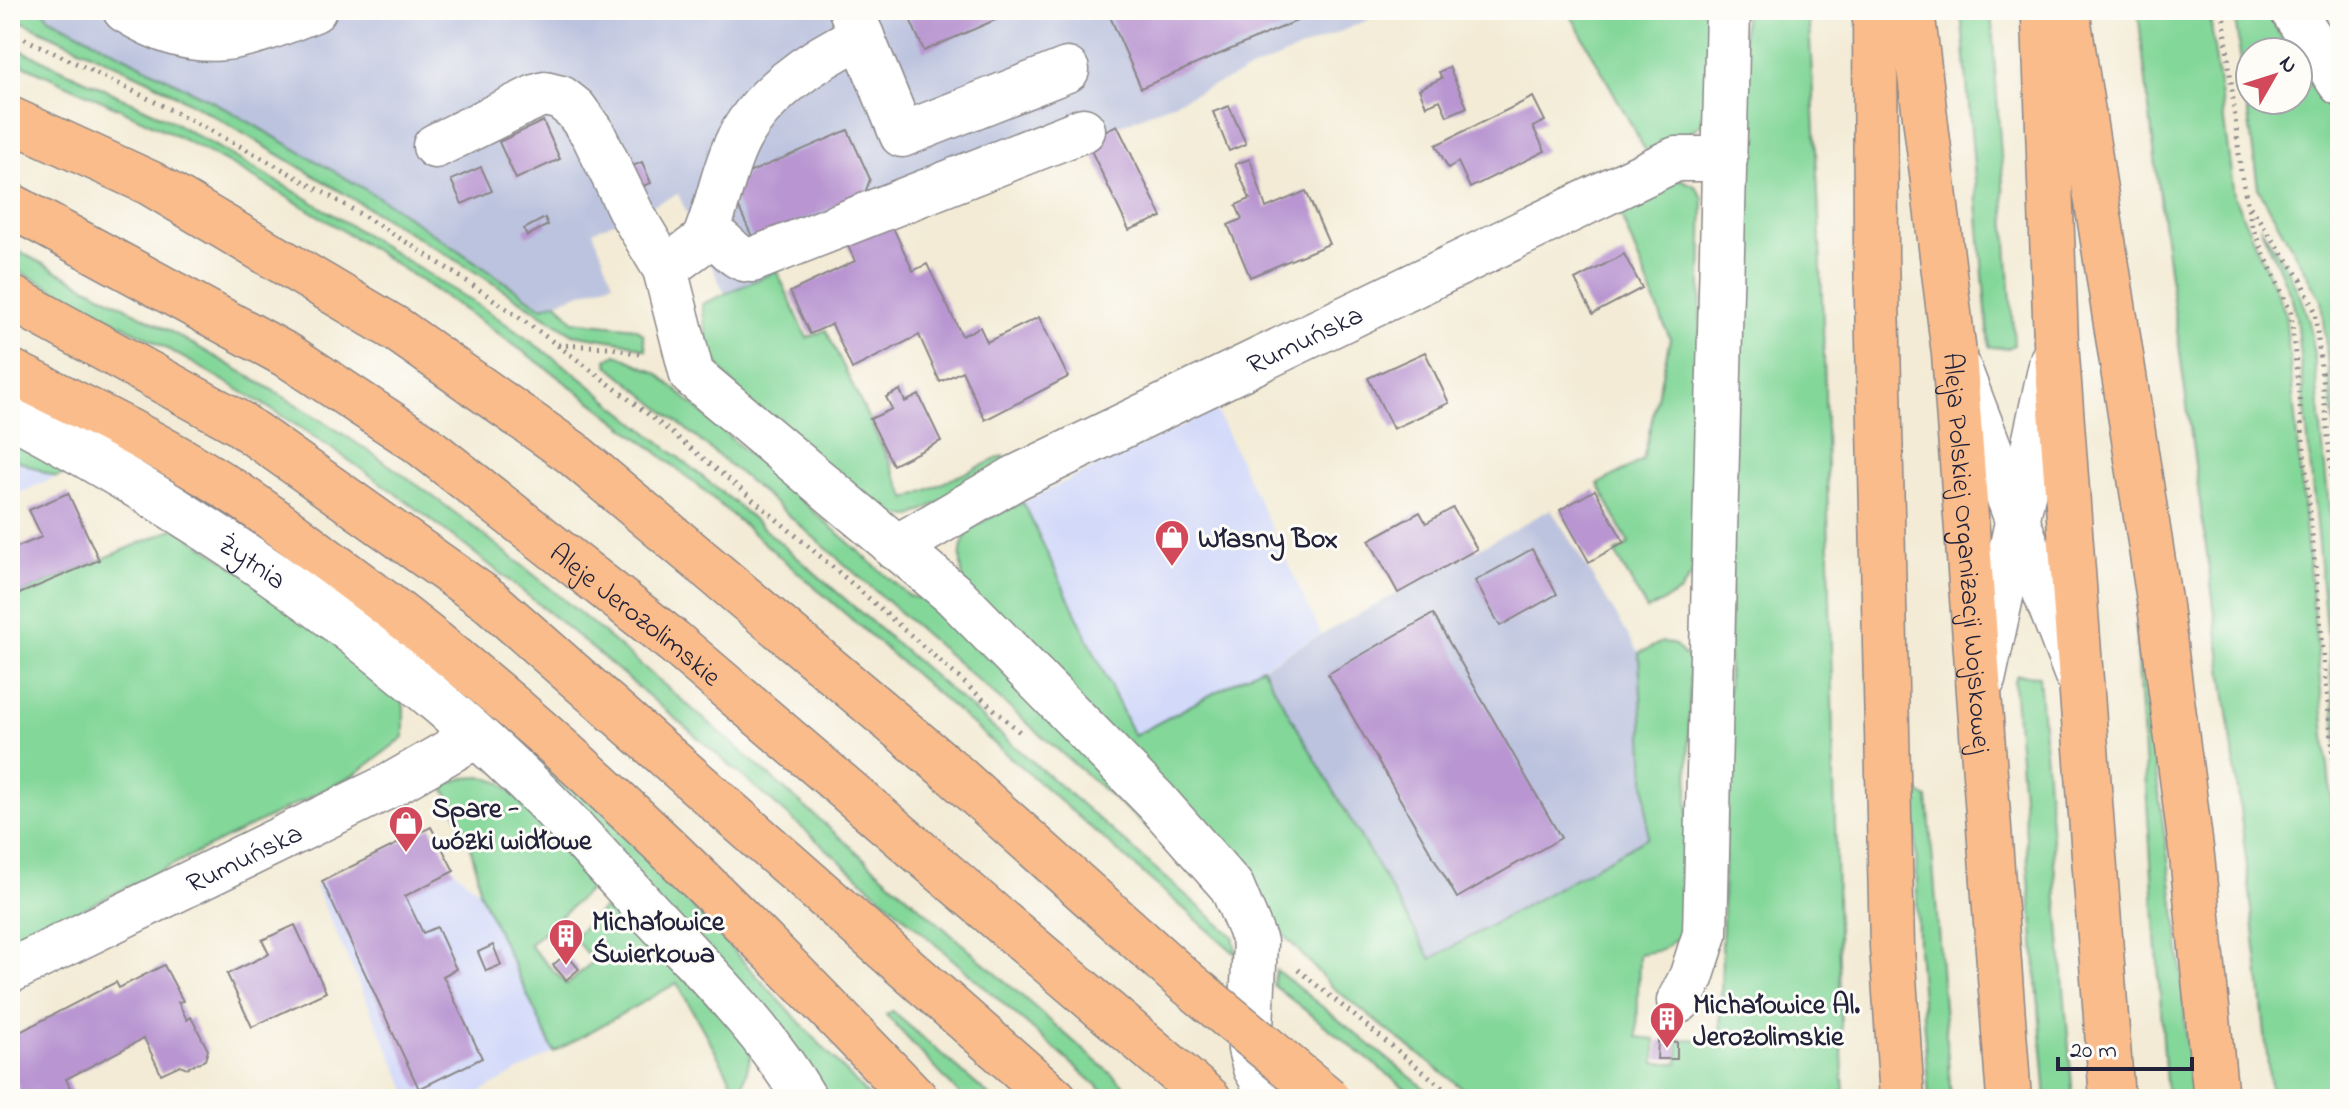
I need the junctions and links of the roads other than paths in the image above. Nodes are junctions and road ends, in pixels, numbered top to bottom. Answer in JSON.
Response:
{"nodes":[{"id":1,"x":125,"y":10,"type":"edge"},
{"id":2,"x":314,"y":10,"type":"edge"},
{"id":3,"x":1728,"y":10,"type":"edge"},
{"id":4,"x":1875,"y":10,"type":"edge"},
{"id":5,"x":1912,"y":10,"type":"edge"},
{"id":6,"x":2044,"y":10,"type":"edge"},
{"id":7,"x":2067,"y":10,"type":"edge"},
{"id":8,"x":2292,"y":10,"type":"edge"},
{"id":9,"x":856,"y":23,"type":"edge"},
{"id":10,"x":1067,"y":70,"type":"dead end"},
{"id":11,"x":2340,"y":83,"type":"edge"},
{"id":12,"x":10,"y":119,"type":"edge"},
{"id":13,"x":1083,"y":130,"type":"dead end"},
{"id":14,"x":435,"y":146,"type":"dead end"},
{"id":15,"x":1725,"y":159,"type":"junction"},
{"id":16,"x":10,"y":205,"type":"edge"},
{"id":17,"x":705,"y":237,"type":"junction"},
{"id":18,"x":665,"y":269,"type":"junction"},
{"id":19,"x":10,"y":297,"type":"edge"},
{"id":20,"x":2056,"y":342,"type":"junction"},
{"id":21,"x":1954,"y":354,"type":"junction"},
{"id":22,"x":10,"y":371,"type":"edge"},
{"id":23,"x":10,"y":414,"type":"edge"},
{"id":24,"x":2017,"y":520,"type":"junction"},
{"id":25,"x":895,"y":548,"type":"junction"},
{"id":26,"x":2080,"y":683,"type":"junction"},
{"id":27,"x":1978,"y":704,"type":"junction"},
{"id":28,"x":476,"y":736,"type":"junction"},
{"id":29,"x":10,"y":971,"type":"edge"},
{"id":30,"x":1679,"y":1001,"type":"dead end"},
{"id":31,"x":805,"y":1099,"type":"edge"},
{"id":32,"x":916,"y":1099,"type":"edge"},
{"id":33,"x":1055,"y":1099,"type":"edge"},
{"id":34,"x":1209,"y":1099,"type":"edge"},
{"id":35,"x":1274,"y":1099,"type":"edge"},
{"id":36,"x":1328,"y":1099,"type":"edge"},
{"id":37,"x":1902,"y":1099,"type":"edge"},
{"id":38,"x":2009,"y":1099,"type":"edge"},
{"id":39,"x":2112,"y":1099,"type":"edge"},
{"id":40,"x":2216,"y":1099,"type":"edge"}],
"edges":[{"from":1,"to":2,"type":"street"},
{"from":3,"to":15,"type":"street"},
{"from":4,"to":37,"type":"main road"},
{"from":5,"to":21,"type":"main road","name":"Aleja Polskiej Organizacji Wojskowej"},
{"from":6,"to":20,"type":"main road"},
{"from":7,"to":40,"type":"main road"},
{"from":8,"to":11,"type":"street"},
{"from":9,"to":10,"type":"street"},
{"from":9,"to":17,"type":"street"},
{"from":12,"to":36,"type":"main road","bridge":true},
{"from":13,"to":17,"type":"street"},
{"from":14,"to":18,"type":"street"},
{"from":15,"to":25,"type":"street","name":"Rumuńska"},
{"from":15,"to":30,"type":"street"},
{"from":16,"to":34,"type":"main road","name":"Aleje Jerozolimskie"},
{"from":17,"to":18,"type":"street"},
{"from":18,"to":25,"type":"street"},
{"from":19,"to":33,"type":"main road"},
{"from":20,"to":24,"type":"street"},
{"from":20,"to":26,"type":"main road"},
{"from":21,"to":24,"type":"street"},
{"from":21,"to":27,"type":"main road","name":"Aleja Polskiej Organizacji Wojskowej"},
{"from":22,"to":32,"type":"main road"},
{"from":23,"to":28,"type":"street","name":"Żytnia"},
{"from":24,"to":26,"type":"street"},
{"from":24,"to":27,"type":"street"},
{"from":25,"to":35,"type":"street"},
{"from":26,"to":39,"type":"main road"},
{"from":27,"to":38,"type":"main road","name":"Aleja Polskiej Organizacji Wojskowej"},
{"from":28,"to":29,"type":"street","name":"Rumuńska"},
{"from":28,"to":31,"type":"street","name":"Żytnia"}]}
